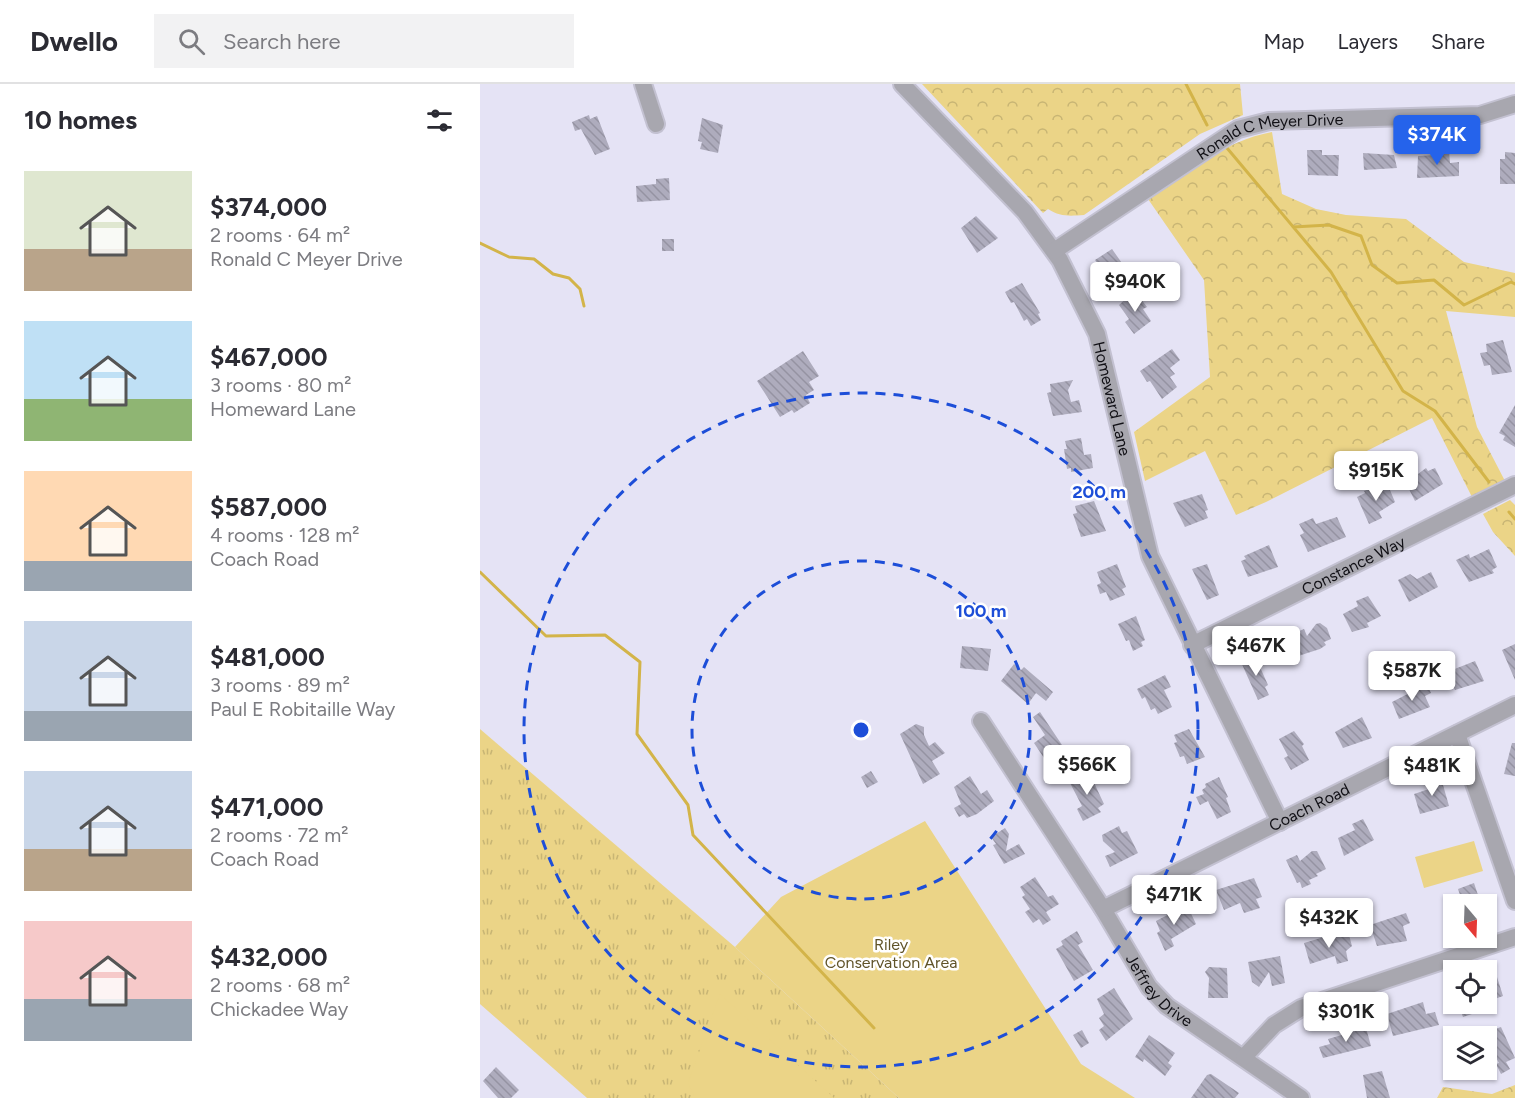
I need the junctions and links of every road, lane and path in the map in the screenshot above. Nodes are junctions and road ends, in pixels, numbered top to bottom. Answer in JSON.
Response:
{"nodes":[{"id":1,"x":643,"y":84,"type":"edge"},
{"id":2,"x":902,"y":84,"type":"edge"},
{"id":3,"x":1515,"y":104,"type":"edge"},
{"id":4,"x":656,"y":124,"type":"dead end"},
{"id":5,"x":1054,"y":251,"type":"junction"},
{"id":6,"x":1515,"y":485,"type":"edge"},
{"id":7,"x":1192,"y":645,"type":"junction"},
{"id":8,"x":1515,"y":705,"type":"edge"},
{"id":9,"x":981,"y":721,"type":"dead end"},
{"id":10,"x":1457,"y":734,"type":"junction"},
{"id":11,"x":1280,"y":822,"type":"junction"},
{"id":12,"x":1515,"y":901,"type":"edge"},
{"id":13,"x":1103,"y":909,"type":"junction"},
{"id":14,"x":1515,"y":938,"type":"edge"},
{"id":15,"x":1244,"y":1057,"type":"junction"},
{"id":16,"x":1301,"y":1098,"type":"edge"}],
"edges":[{"from":1,"to":4,"type":"street"},
{"from":2,"to":5,"type":"street","name":"Homeward Lane"},
{"from":3,"to":5,"type":"street","name":"Ronald C Meyer Drive"},
{"from":5,"to":7,"type":"street","name":"Homeward Lane"},
{"from":6,"to":7,"type":"street","name":"Constance Way"},
{"from":7,"to":11,"type":"street","name":"Homeward Lane"},
{"from":8,"to":10,"type":"street","name":"Coach Road"},
{"from":9,"to":13,"type":"street","name":"Jeffrey Drive"},
{"from":10,"to":11,"type":"street","name":"Coach Road"},
{"from":10,"to":12,"type":"street"},
{"from":11,"to":13,"type":"street","name":"Coach Road"},
{"from":13,"to":15,"type":"street","name":"Jeffrey Drive"},
{"from":14,"to":15,"type":"street"},
{"from":15,"to":16,"type":"street","name":"Jeffrey Drive"}]}
